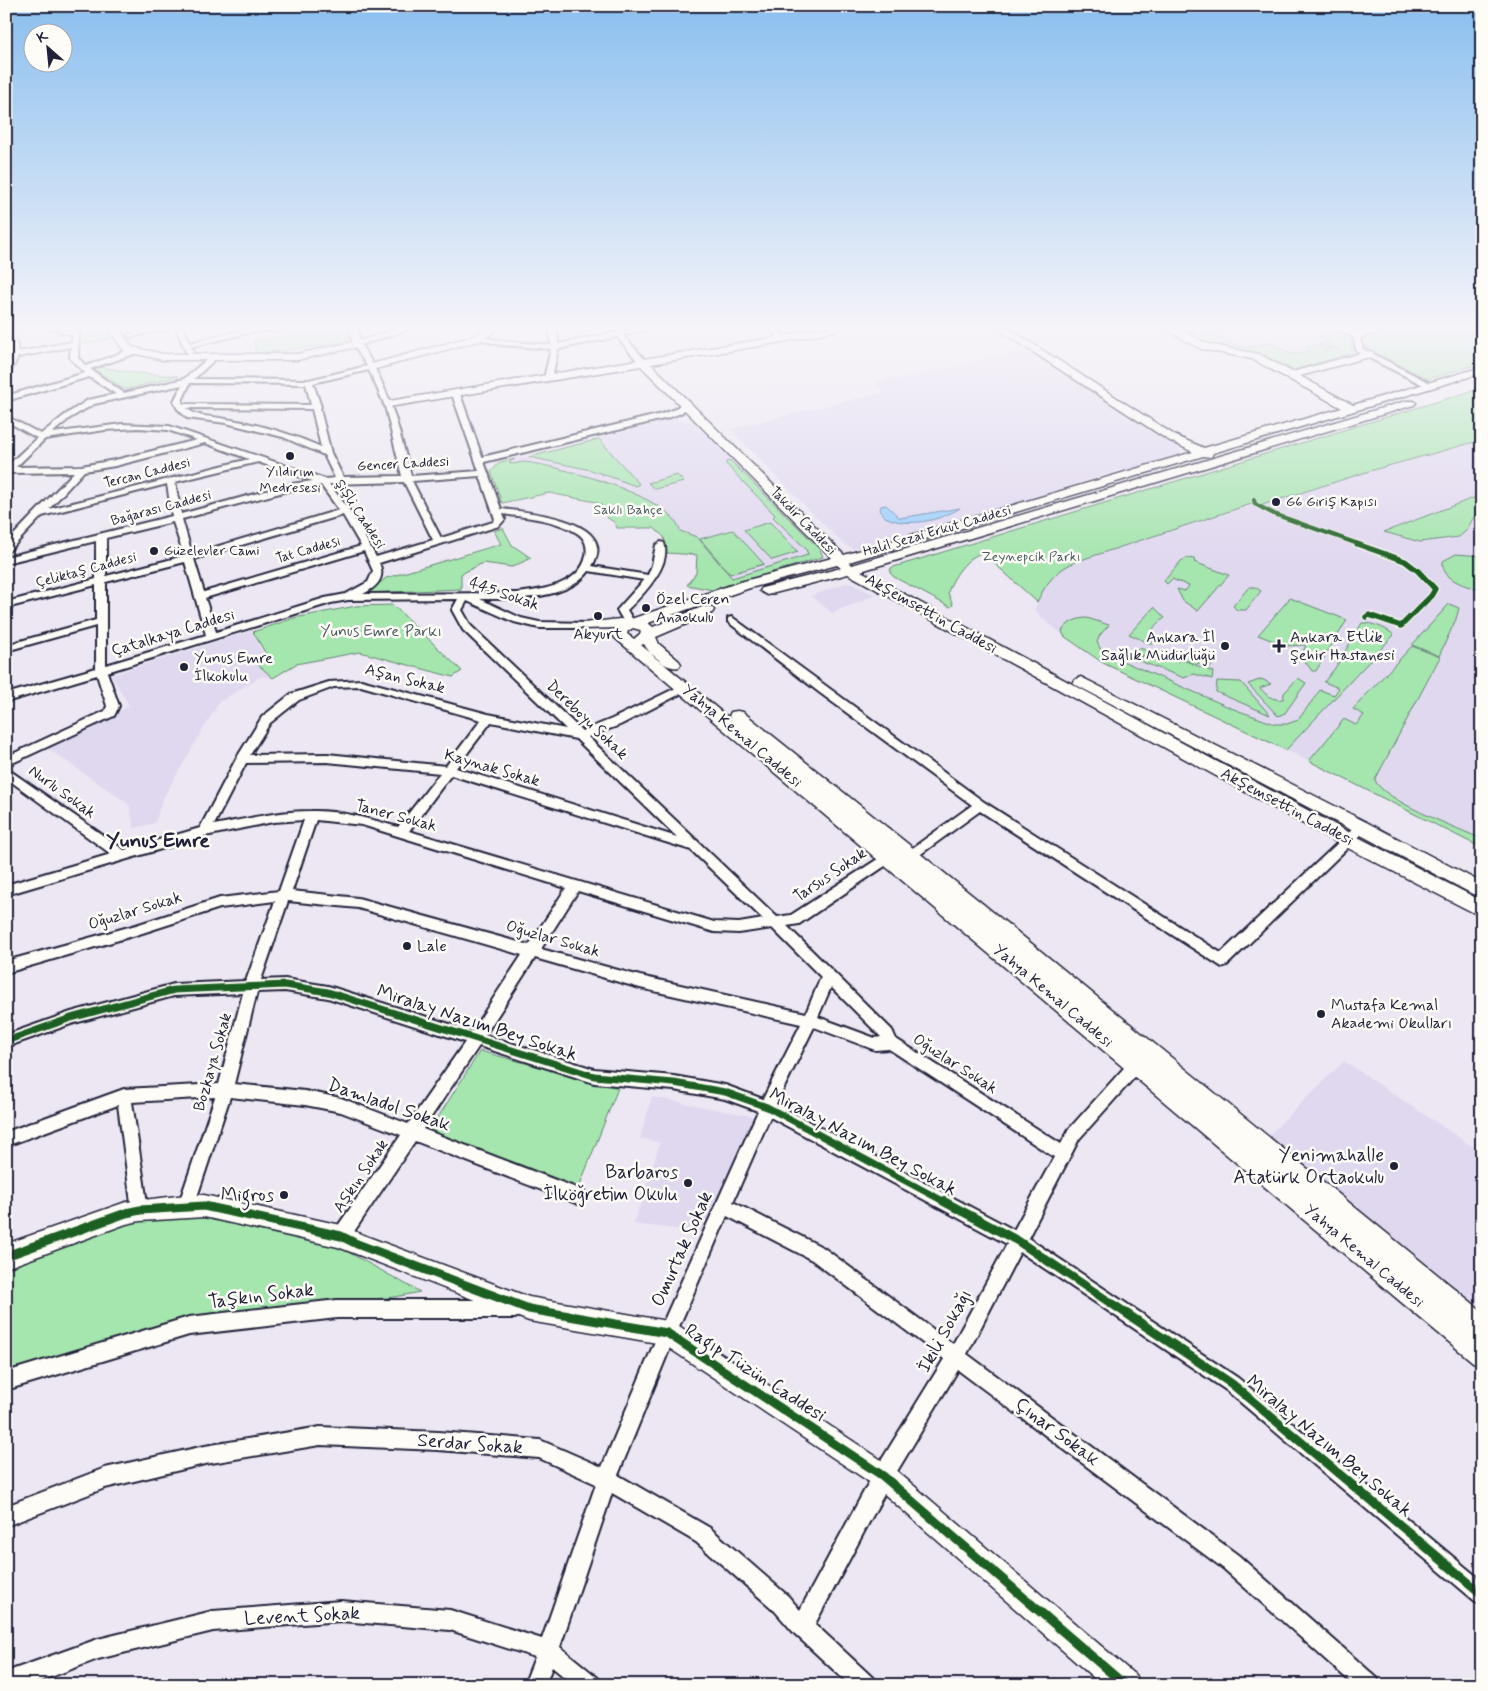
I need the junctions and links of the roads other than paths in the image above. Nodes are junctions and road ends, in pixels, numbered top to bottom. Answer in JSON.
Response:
{"nodes":[{"id":1,"x":81,"y":407,"type":"edge"},
{"id":2,"x":181,"y":407,"type":"edge"},
{"id":3,"x":305,"y":407,"type":"edge"},
{"id":4,"x":317,"y":407,"type":"joint"},
{"id":5,"x":390,"y":407,"type":"edge"},
{"id":6,"x":461,"y":407,"type":"edge"},
{"id":7,"x":683,"y":407,"type":"edge"},
{"id":8,"x":689,"y":407,"type":"edge"},
{"id":9,"x":696,"y":407,"type":"edge"},
{"id":10,"x":1124,"y":407,"type":"edge"},
{"id":11,"x":1355,"y":407,"type":"edge"},
{"id":12,"x":1392,"y":407,"type":"edge"},
{"id":13,"x":1351,"y":408,"type":"joint"},
{"id":14,"x":665,"y":416,"type":"junction"},
{"id":15,"x":6,"y":418,"type":"edge"},
{"id":16,"x":701,"y":419,"type":"junction"},
{"id":17,"x":41,"y":437,"type":"junction"},
{"id":18,"x":1172,"y":438,"type":"junction"},
{"id":19,"x":205,"y":441,"type":"junction"},
{"id":20,"x":327,"y":453,"type":"junction"},
{"id":21,"x":1189,"y":456,"type":"junction"},
{"id":22,"x":258,"y":459,"type":"junction"},
{"id":23,"x":480,"y":460,"type":"junction"},
{"id":24,"x":1207,"y":460,"type":"junction"},
{"id":25,"x":81,"y":469,"type":"junction"},
{"id":26,"x":7,"y":471,"type":"edge"},
{"id":27,"x":484,"y":473,"type":"junction"},
{"id":28,"x":407,"y":479,"type":"junction"},
{"id":29,"x":340,"y":480,"type":"junction"},
{"id":30,"x":171,"y":482,"type":"junction"},
{"id":31,"x":322,"y":482,"type":"junction"},
{"id":32,"x":345,"y":511,"type":"junction"},
{"id":33,"x":499,"y":511,"type":"junction"},
{"id":34,"x":42,"y":513,"type":"junction"},
{"id":35,"x":177,"y":518,"type":"junction"},
{"id":36,"x":101,"y":538,"type":"junction"},
{"id":37,"x":439,"y":542,"type":"junction"},
{"id":38,"x":661,"y":545,"type":"dead end"},
{"id":39,"x":367,"y":547,"type":"junction"},
{"id":40,"x":6,"y":549,"type":"edge"},
{"id":41,"x":188,"y":558,"type":"junction"},
{"id":42,"x":6,"y":560,"type":"edge"},
{"id":43,"x":374,"y":561,"type":"junction"},
{"id":44,"x":851,"y":563,"type":"junction"},
{"id":45,"x":587,"y":568,"type":"junction"},
{"id":46,"x":651,"y":578,"type":"junction"},
{"id":47,"x":101,"y":580,"type":"junction"},
{"id":48,"x":200,"y":596,"type":"junction"},
{"id":49,"x":465,"y":596,"type":"junction"},
{"id":50,"x":348,"y":597,"type":"junction"},
{"id":51,"x":6,"y":605,"type":"edge"},
{"id":52,"x":732,"y":620,"type":"dead end"},
{"id":53,"x":100,"y":622,"type":"junction"},
{"id":54,"x":588,"y":626,"type":"joint"},
{"id":55,"x":631,"y":631,"type":"junction"},
{"id":56,"x":212,"y":637,"type":"junction"},
{"id":57,"x":6,"y":648,"type":"edge"},
{"id":58,"x":101,"y":671,"type":"junction"},
{"id":59,"x":684,"y":688,"type":"junction"},
{"id":60,"x":6,"y":698,"type":"edge"},
{"id":61,"x":488,"y":718,"type":"junction"},
{"id":62,"x":580,"y":736,"type":"junction"},
{"id":63,"x":242,"y":758,"type":"junction"},
{"id":64,"x":6,"y":762,"type":"edge"},
{"id":65,"x":448,"y":770,"type":"junction"},
{"id":66,"x":6,"y":772,"type":"edge"},
{"id":67,"x":980,"y":805,"type":"junction"},
{"id":68,"x":312,"y":815,"type":"junction"},
{"id":69,"x":1362,"y":827,"type":"junction"},
{"id":70,"x":205,"y":831,"type":"junction"},
{"id":71,"x":402,"y":833,"type":"junction"},
{"id":72,"x":1348,"y":840,"type":"junction"},
{"id":73,"x":696,"y":848,"type":"junction"},
{"id":74,"x":123,"y":856,"type":"junction"},
{"id":75,"x":910,"y":856,"type":"junction"},
{"id":76,"x":888,"y":858,"type":"junction"},
{"id":77,"x":575,"y":885,"type":"junction"},
{"id":78,"x":6,"y":890,"type":"edge"},
{"id":79,"x":1482,"y":892,"type":"edge"},
{"id":80,"x":284,"y":895,"type":"junction"},
{"id":81,"x":1482,"y":910,"type":"edge"},
{"id":82,"x":774,"y":922,"type":"junction"},
{"id":83,"x":532,"y":951,"type":"junction"},
{"id":84,"x":6,"y":967,"type":"edge"},
{"id":85,"x":828,"y":977,"type":"junction"},
{"id":86,"x":252,"y":985,"type":"junction"},
{"id":87,"x":810,"y":1020,"type":"junction"},
{"id":88,"x":475,"y":1039,"type":"junction"},
{"id":89,"x":6,"y":1041,"type":"edge"},
{"id":90,"x":891,"y":1043,"type":"junction"},
{"id":91,"x":1136,"y":1065,"type":"junction"},
{"id":92,"x":225,"y":1090,"type":"junction"},
{"id":93,"x":124,"y":1096,"type":"junction"},
{"id":94,"x":767,"y":1106,"type":"junction"},
{"id":95,"x":411,"y":1133,"type":"junction"},
{"id":96,"x":6,"y":1139,"type":"edge"},
{"id":97,"x":1063,"y":1154,"type":"junction"},
{"id":98,"x":578,"y":1196,"type":"dead end"},
{"id":99,"x":186,"y":1206,"type":"junction"},
{"id":100,"x":725,"y":1206,"type":"junction"},
{"id":101,"x":140,"y":1210,"type":"junction"},
{"id":102,"x":342,"y":1236,"type":"junction"},
{"id":103,"x":1018,"y":1241,"type":"junction"},
{"id":104,"x":6,"y":1256,"type":"edge"},
{"id":105,"x":529,"y":1309,"type":"junction"},
{"id":106,"x":1482,"y":1326,"type":"edge"},
{"id":107,"x":667,"y":1334,"type":"junction"},
{"id":108,"x":1482,"y":1353,"type":"edge"},
{"id":109,"x":956,"y":1357,"type":"junction"},
{"id":110,"x":6,"y":1381,"type":"edge"},
{"id":111,"x":883,"y":1476,"type":"junction"},
{"id":112,"x":607,"y":1479,"type":"junction"},
{"id":113,"x":6,"y":1516,"type":"edge"},
{"id":114,"x":1482,"y":1594,"type":"edge"},
{"id":115,"x":802,"y":1627,"type":"junction"},
{"id":116,"x":548,"y":1651,"type":"junction"},
{"id":117,"x":6,"y":1683,"type":"edge"},
{"id":118,"x":534,"y":1685,"type":"edge"},
{"id":119,"x":592,"y":1685,"type":"edge"},
{"id":120,"x":866,"y":1685,"type":"edge"},
{"id":121,"x":1125,"y":1685,"type":"edge"},
{"id":122,"x":1370,"y":1685,"type":"edge"}],
"edges":[{"from":1,"to":17,"type":"street"},
{"from":2,"to":20,"type":"street"},
{"from":3,"to":4,"type":"street"},
{"from":4,"to":20,"type":"street"},
{"from":5,"to":28,"type":"street"},
{"from":6,"to":23,"type":"street"},
{"from":7,"to":14,"type":"street"},
{"from":8,"to":16,"type":"main road","name":"Takdir Caddesi"},
{"from":9,"to":44,"type":"main road","name":"Takdir Caddesi"},
{"from":10,"to":18,"type":"main road"},
{"from":11,"to":13,"type":"main road","name":"Halil Sezai Erkut Caddesi"},
{"from":12,"to":24,"type":"main road","name":"Halil Sezai Erkut Caddesi"},
{"from":13,"to":24,"type":"main road","name":"Halil Sezai Erkut Caddesi"},
{"from":14,"to":16,"type":"street"},
{"from":14,"to":23,"type":"street"},
{"from":15,"to":17,"type":"street"},
{"from":16,"to":44,"type":"main road","name":"Takdir Caddesi"},
{"from":17,"to":19,"type":"street","name":"Şişli Caddesi"},
{"from":17,"to":26,"type":"street"},
{"from":18,"to":21,"type":"main road"},
{"from":18,"to":24,"type":"main road"},
{"from":19,"to":22,"type":"street","name":"Şişli Caddesi"},
{"from":19,"to":25,"type":"street"},
{"from":20,"to":29,"type":"street"},
{"from":21,"to":24,"type":"main road"},
{"from":21,"to":44,"type":"main road","name":"Halil Sezai Erkut Caddesi"},
{"from":22,"to":30,"type":"street","name":"Tercan Caddesi"},
{"from":22,"to":31,"type":"street","name":"Şişli Caddesi"},
{"from":23,"to":27,"type":"street"},
{"from":24,"to":44,"type":"main road","name":"Halil Sezai Erkut Caddesi"},
{"from":25,"to":26,"type":"street"},
{"from":25,"to":34,"type":"street"},
{"from":27,"to":28,"type":"street","name":"Gencer Caddesi"},
{"from":27,"to":33,"type":"street"},
{"from":28,"to":29,"type":"street","name":"Gencer Caddesi"},
{"from":28,"to":37,"type":"street"},
{"from":29,"to":31,"type":"street","name":"Gencer Caddesi"},
{"from":30,"to":34,"type":"street","name":"Tercan Caddesi"},
{"from":30,"to":35,"type":"street"},
{"from":31,"to":32,"type":"street","name":"Şişli Caddesi"},
{"from":31,"to":35,"type":"street","name":"Bağarası Caddesi"},
{"from":32,"to":39,"type":"street","name":"Şişli Caddesi"},
{"from":32,"to":41,"type":"street","name":"Çeliktaş Caddesi"},
{"from":33,"to":37,"type":"street"},
{"from":33,"to":45,"type":"street"},
{"from":34,"to":40,"type":"street"},
{"from":35,"to":36,"type":"street","name":"Bağarası Caddesi"},
{"from":35,"to":41,"type":"street"},
{"from":36,"to":42,"type":"street","name":"Bağarası Caddesi"},
{"from":36,"to":47,"type":"street"},
{"from":37,"to":43,"type":"street"},
{"from":38,"to":46,"type":"street"},
{"from":39,"to":43,"type":"street","name":"Şişli Caddesi"},
{"from":39,"to":48,"type":"street","name":"Tat Caddesi"},
{"from":41,"to":47,"type":"street","name":"Çeliktaş Caddesi"},
{"from":41,"to":48,"type":"street"},
{"from":43,"to":50,"type":"street","name":"Şişli Caddesi"},
{"from":44,"to":55,"type":"main road","name":"Halil Sezai Erkut Caddesi"},
{"from":44,"to":69,"type":"main road","name":"Akşemsettin Caddesi"},
{"from":44,"to":72,"type":"main road","name":"Akşemsettin Caddesi"},
{"from":45,"to":46,"type":"street"},
{"from":45,"to":49,"type":"street"},
{"from":46,"to":55,"type":"street"},
{"from":47,"to":51,"type":"street","name":"Çeliktaş Caddesi"},
{"from":47,"to":53,"type":"street"},
{"from":48,"to":56,"type":"street"},
{"from":49,"to":50,"type":"street","name":"445 Sokak"},
{"from":49,"to":54,"type":"street","name":"445 Sokak"},
{"from":49,"to":62,"type":"street","name":"Dereboyu Sokak"},
{"from":50,"to":56,"type":"street","name":"Çatalkaya Caddesi"},
{"from":52,"to":67,"type":"street"},
{"from":53,"to":57,"type":"street"},
{"from":53,"to":58,"type":"street"},
{"from":54,"to":55,"type":"main road","name":"445 Sokak"},
{"from":55,"to":59,"type":"main road","name":"Yahya Kemal Caddesi"},
{"from":55,"to":75,"type":"main road","name":"Yahya Kemal Caddesi"},
{"from":56,"to":58,"type":"street","name":"Çatalkaya Caddesi"},
{"from":58,"to":60,"type":"street","name":"Çatalkaya Caddesi"},
{"from":58,"to":64,"type":"street"},
{"from":59,"to":62,"type":"street"},
{"from":59,"to":76,"type":"main road","name":"Yahya Kemal Caddesi"},
{"from":61,"to":62,"type":"street","name":"Aşan Sokak"},
{"from":61,"to":63,"type":"street","name":"Aşan Sokak"},
{"from":61,"to":65,"type":"street"},
{"from":62,"to":73,"type":"street","name":"Dereboyu Sokak"},
{"from":63,"to":65,"type":"street","name":"Kaynak Sokak"},
{"from":63,"to":70,"type":"street","name":"Aşan Sokak"},
{"from":65,"to":71,"type":"street"},
{"from":65,"to":73,"type":"street","name":"Kaynak Sokak"},
{"from":66,"to":74,"type":"street","name":"Nurlu Sokak"},
{"from":67,"to":72,"type":"street"},
{"from":67,"to":75,"type":"street"},
{"from":68,"to":70,"type":"street","name":"Taner Sokak"},
{"from":68,"to":71,"type":"street","name":"Taner Sokak"},
{"from":68,"to":80,"type":"street","name":"Bozkaya Sokak"},
{"from":69,"to":72,"type":"street"},
{"from":69,"to":79,"type":"main road","name":"Akşemsettin Caddesi"},
{"from":70,"to":74,"type":"street","name":"Taner Sokak"},
{"from":71,"to":77,"type":"street","name":"Taner Sokak"},
{"from":72,"to":81,"type":"main road","name":"Akşemsettin Caddesi"},
{"from":73,"to":82,"type":"street","name":"Dereboyu Sokak"},
{"from":74,"to":78,"type":"street","name":"Taner Sokak"},
{"from":75,"to":76,"type":"street","name":"Tarsus Sokak"},
{"from":75,"to":106,"type":"main road","name":"Yahya Kemal Caddesi"},
{"from":76,"to":82,"type":"street","name":"Tarsus Sokak"},
{"from":76,"to":91,"type":"main road","name":"Yahya Kemal Caddesi"},
{"from":77,"to":82,"type":"street","name":"Taner Sokak"},
{"from":77,"to":83,"type":"street","name":"Aşkın Sokak"},
{"from":80,"to":83,"type":"street","name":"Oğuzlar Sokak"},
{"from":80,"to":84,"type":"street","name":"Oğuzlar Sokak"},
{"from":80,"to":86,"type":"street","name":"Bozkaya Sokak"},
{"from":82,"to":85,"type":"street","name":"Dereboyu Sokak"},
{"from":83,"to":87,"type":"street","name":"Oğuzlar Sokak"},
{"from":83,"to":88,"type":"street","name":"Aşkın Sokak"},
{"from":85,"to":87,"type":"street","name":"Omurtak Sokak"},
{"from":85,"to":90,"type":"street","name":"Dereboyu Sokak"},
{"from":86,"to":88,"type":"street","name":"Miralay Nazım Bey Sokak"},
{"from":86,"to":89,"type":"street","name":"Miralay Nazım Bey Sokak"},
{"from":86,"to":92,"type":"street","name":"Bozkaya Sokak"},
{"from":87,"to":90,"type":"street","name":"Oğuzlar Sokak"},
{"from":87,"to":94,"type":"street","name":"Omurtak Sokak"},
{"from":88,"to":94,"type":"street","name":"Miralay Nazım Bey Sokak"},
{"from":88,"to":95,"type":"street","name":"Aşkın Sokak"},
{"from":90,"to":97,"type":"street","name":"Oğuzlar Sokak"},
{"from":91,"to":97,"type":"street","name":"İkili Sokağı"},
{"from":91,"to":108,"type":"main road","name":"Yahya Kemal Caddesi"},
{"from":92,"to":93,"type":"street","name":"Damladol Sokak"},
{"from":92,"to":95,"type":"street","name":"Damladol Sokak"},
{"from":92,"to":99,"type":"street","name":"Bozkaya Sokak"},
{"from":93,"to":96,"type":"street","name":"Damladol Sokak"},
{"from":93,"to":101,"type":"street"},
{"from":94,"to":100,"type":"street","name":"Omurtak Sokak"},
{"from":94,"to":103,"type":"street","name":"Miralay Nazım Bey Sokak"},
{"from":95,"to":98,"type":"street","name":"Damladol Sokak"},
{"from":95,"to":102,"type":"street","name":"Aşkın Sokak"},
{"from":97,"to":103,"type":"street","name":"İkili Sokağı"},
{"from":99,"to":101,"type":"main road","name":"Ragıp Tüzün Caddesi"},
{"from":99,"to":102,"type":"main road","name":"Ragıp Tüzün Caddesi"},
{"from":100,"to":107,"type":"street","name":"Omurtak Sokak"},
{"from":100,"to":109,"type":"street","name":"Çınar Sokak"},
{"from":101,"to":104,"type":"main road","name":"Ragıp Tüzün Caddesi"},
{"from":102,"to":105,"type":"main road","name":"Ragıp Tüzün Caddesi"},
{"from":103,"to":109,"type":"street","name":"İkili Sokağı"},
{"from":103,"to":114,"type":"street","name":"Miralay Nazım Bey Sokak"},
{"from":105,"to":107,"type":"main road","name":"Ragıp Tüzün Caddesi"},
{"from":105,"to":110,"type":"street","name":"Taşkın Sokak"},
{"from":107,"to":111,"type":"main road","name":"Ragıp Tüzün Caddesi"},
{"from":107,"to":112,"type":"street","name":"Omurtak Sokak"},
{"from":109,"to":111,"type":"street","name":"İkili Sokağı"},
{"from":109,"to":122,"type":"street","name":"Çınar Sokak"},
{"from":111,"to":115,"type":"street","name":"İkili Sokağı"},
{"from":111,"to":121,"type":"main road","name":"Ragıp Tüzün Caddesi"},
{"from":112,"to":113,"type":"street","name":"Serdar Sokak"},
{"from":112,"to":115,"type":"street","name":"Serdar Sokak"},
{"from":112,"to":116,"type":"street","name":"Omurtak Sokak"},
{"from":115,"to":120,"type":"street","name":"Serdar Sokak"},
{"from":116,"to":117,"type":"street","name":"Levent Sokak"},
{"from":116,"to":118,"type":"street","name":"Omurtak Sokak"},
{"from":116,"to":119,"type":"street","name":"Levent Sokak"}]}
